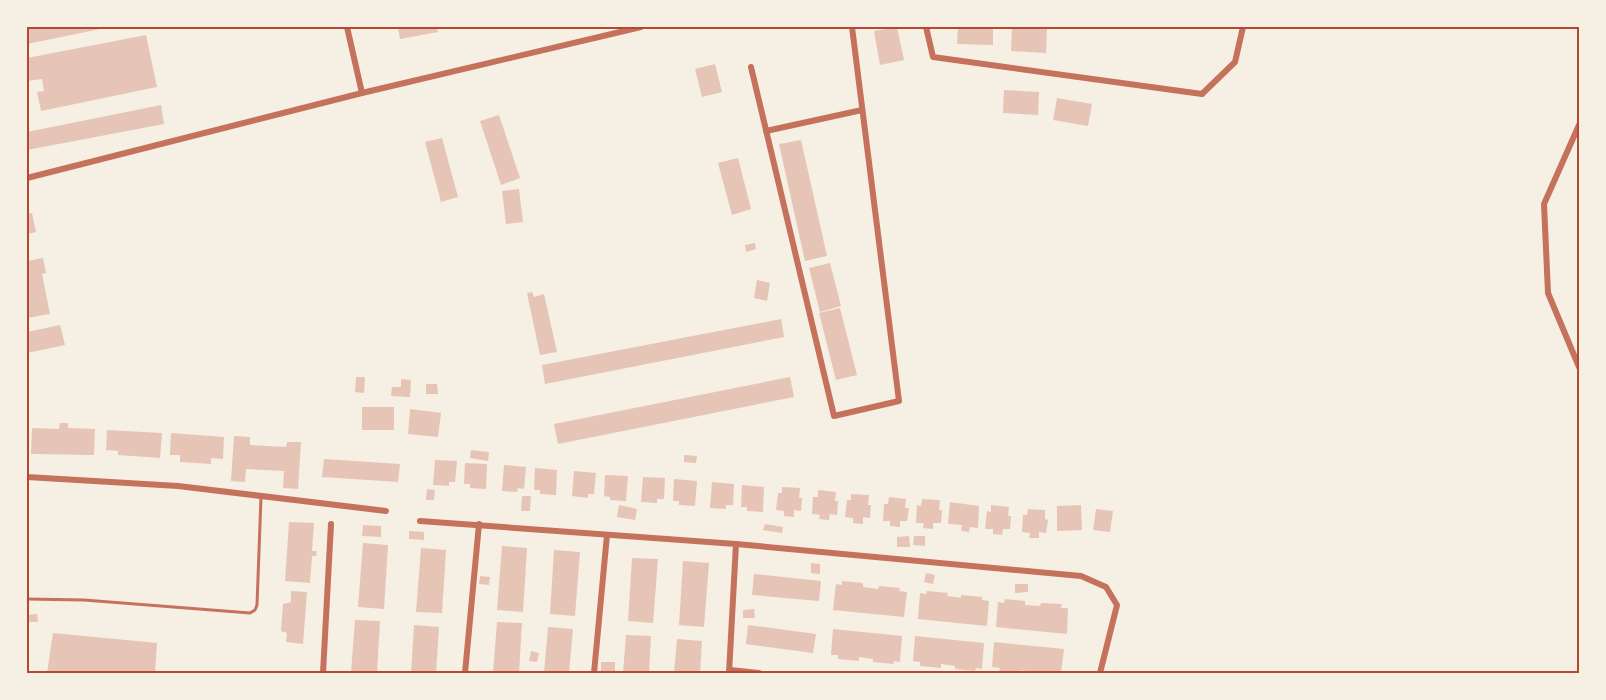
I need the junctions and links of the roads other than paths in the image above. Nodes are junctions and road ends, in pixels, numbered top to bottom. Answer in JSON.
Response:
{"nodes":[{"id":1,"x":347,"y":27,"type":"edge"},
{"id":2,"x":641,"y":27,"type":"edge"},
{"id":3,"x":852,"y":27,"type":"edge"},
{"id":4,"x":926,"y":27,"type":"edge"},
{"id":5,"x":1243,"y":27,"type":"edge"},
{"id":6,"x":751,"y":67,"type":"dead end"},
{"id":7,"x":362,"y":93,"type":"junction"},
{"id":8,"x":862,"y":110,"type":"junction"},
{"id":9,"x":1579,"y":125,"type":"edge"},
{"id":10,"x":766,"y":131,"type":"junction"},
{"id":11,"x":27,"y":178,"type":"edge"},
{"id":12,"x":1579,"y":367,"type":"edge"},
{"id":13,"x":27,"y":477,"type":"edge"},
{"id":14,"x":261,"y":497,"type":"junction"},
{"id":15,"x":386,"y":511,"type":"dead end"},
{"id":16,"x":420,"y":521,"type":"dead end"},
{"id":17,"x":331,"y":524,"type":"dead end"},
{"id":18,"x":479,"y":524,"type":"junction"},
{"id":19,"x":607,"y":535,"type":"junction"},
{"id":20,"x":736,"y":544,"type":"junction"},
{"id":21,"x":27,"y":599,"type":"edge"},
{"id":22,"x":730,"y":672,"type":"edge"},
{"id":23,"x":323,"y":673,"type":"edge"},
{"id":24,"x":465,"y":673,"type":"edge"},
{"id":25,"x":594,"y":673,"type":"edge"},
{"id":26,"x":759,"y":673,"type":"edge"},
{"id":27,"x":1100,"y":673,"type":"edge"}],
"edges":[{"from":1,"to":7,"type":"street"},
{"from":2,"to":7,"type":"street"},
{"from":3,"to":8,"type":"street"},
{"from":4,"to":5,"type":"street"},
{"from":6,"to":10,"type":"street"},
{"from":7,"to":11,"type":"street"},
{"from":8,"to":10,"type":"street"},
{"from":8,"to":10,"type":"street"},
{"from":9,"to":12,"type":"street"},
{"from":13,"to":14,"type":"street"},
{"from":14,"to":15,"type":"street"},
{"from":14,"to":21,"type":"lane"},
{"from":16,"to":18,"type":"street"},
{"from":17,"to":23,"type":"street"},
{"from":18,"to":19,"type":"street"},
{"from":18,"to":24,"type":"street"},
{"from":19,"to":20,"type":"street"},
{"from":19,"to":25,"type":"street"},
{"from":20,"to":22,"type":"street"},
{"from":20,"to":27,"type":"street"},
{"from":22,"to":26,"type":"street"}]}
